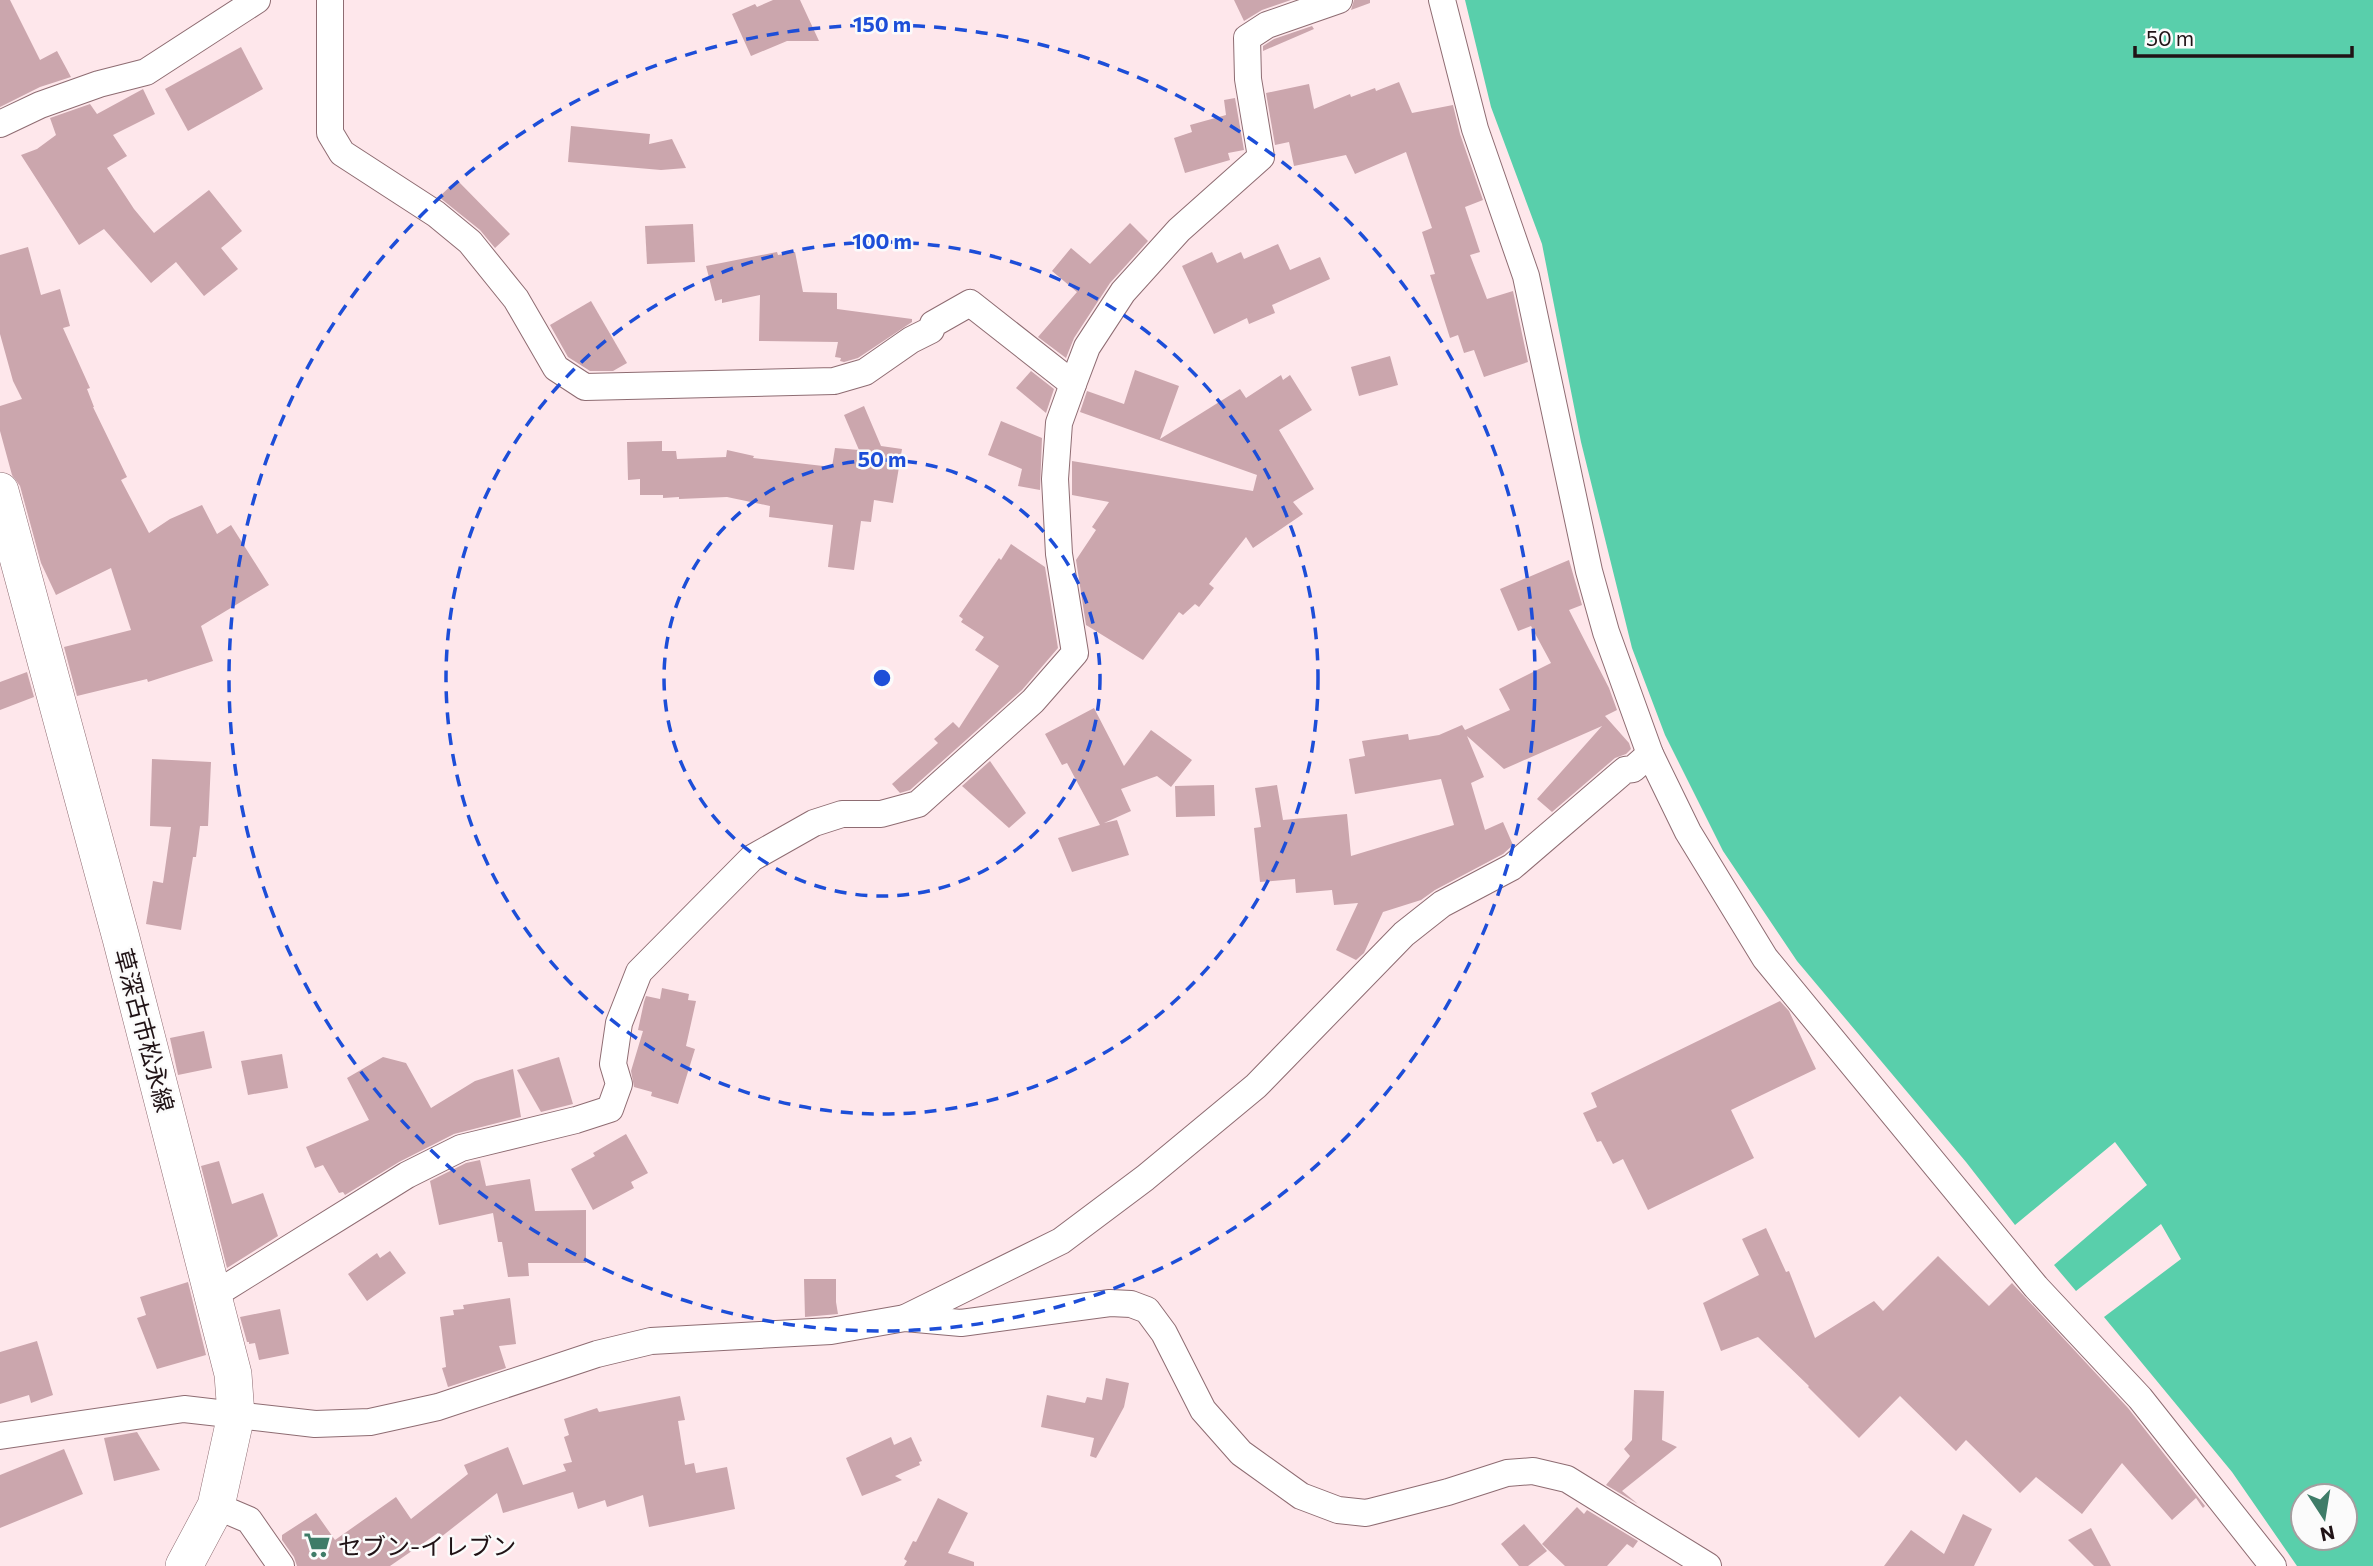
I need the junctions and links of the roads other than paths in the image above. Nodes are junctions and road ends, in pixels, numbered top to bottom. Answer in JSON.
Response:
{"nodes":[{"id":1,"x":257,"y":0,"type":"edge"},
{"id":2,"x":330,"y":0,"type":"edge"},
{"id":3,"x":1339,"y":0,"type":"edge"},
{"id":4,"x":1443,"y":0,"type":"edge"},
{"id":5,"x":0,"y":124,"type":"edge"},
{"id":6,"x":1073,"y":384,"type":"junction"},
{"id":7,"x":0,"y":491,"type":"edge"},
{"id":8,"x":1650,"y":754,"type":"junction"},
{"id":9,"x":214,"y":1295,"type":"junction"},
{"id":10,"x":905,"y":1318,"type":"junction"},
{"id":11,"x":236,"y":1415,"type":"junction"},
{"id":12,"x":0,"y":1436,"type":"edge"},
{"id":13,"x":216,"y":1506,"type":"junction"},
{"id":14,"x":184,"y":1566,"type":"edge"},
{"id":15,"x":281,"y":1566,"type":"edge"},
{"id":16,"x":1708,"y":1566,"type":"edge"},
{"id":17,"x":2273,"y":1566,"type":"edge"}],
"edges":[{"from":1,"to":5,"type":"street"},
{"from":2,"to":6,"type":"street"},
{"from":3,"to":6,"type":"street"},
{"from":4,"to":8,"type":"street"},
{"from":6,"to":9,"type":"street"},
{"from":7,"to":9,"type":"main road","name":"草深古市松永線"},
{"from":8,"to":10,"type":"street"},
{"from":8,"to":17,"type":"street"},
{"from":9,"to":11,"type":"main road","name":"草深古市松永線"},
{"from":10,"to":11,"type":"street"},
{"from":10,"to":16,"type":"street"},
{"from":11,"to":12,"type":"street"},
{"from":11,"to":13,"type":"main road","name":"草深古市松永線"},
{"from":13,"to":14,"type":"main road","name":"草深古市松永線"},
{"from":13,"to":15,"type":"street"}]}
